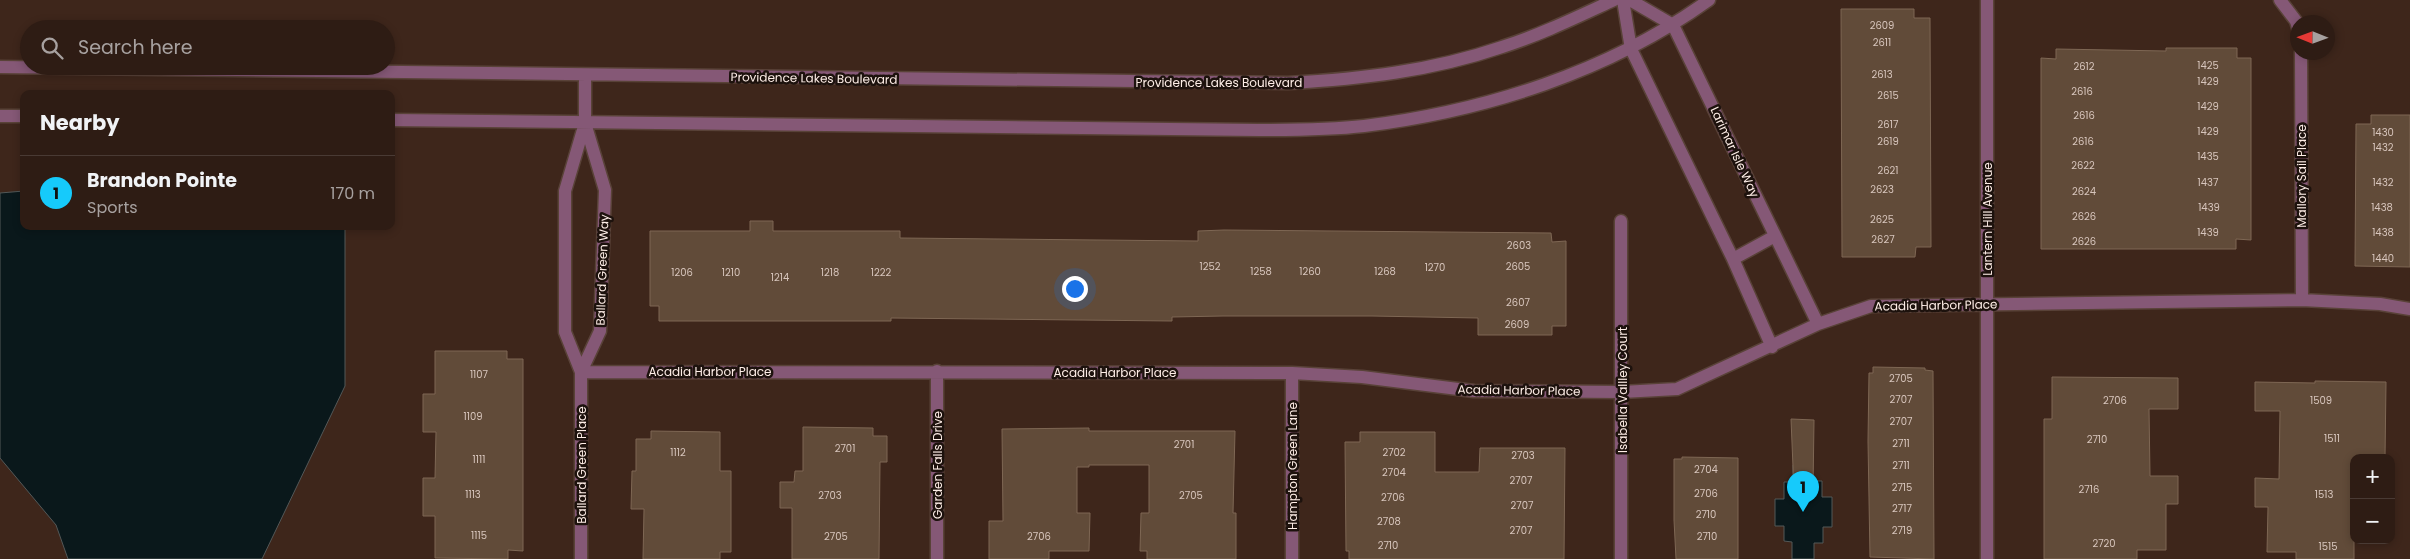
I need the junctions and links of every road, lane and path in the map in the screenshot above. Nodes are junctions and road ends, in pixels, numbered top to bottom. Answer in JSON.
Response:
{"nodes":[{"id":1,"x":1614,"y":0,"type":"edge"},
{"id":2,"x":1623,"y":0,"type":"edge"},
{"id":3,"x":1630,"y":0,"type":"edge"},
{"id":4,"x":1708,"y":0,"type":"edge"},
{"id":5,"x":1988,"y":0,"type":"edge"},
{"id":6,"x":2280,"y":0,"type":"edge"},
{"id":7,"x":2291,"y":15,"type":"edge"},
{"id":8,"x":1673,"y":25,"type":"junction"},
{"id":9,"x":1631,"y":49,"type":"junction"},
{"id":10,"x":2301,"y":60,"type":"edge"},
{"id":11,"x":0,"y":68,"type":"edge"},
{"id":12,"x":20,"y":68,"type":"edge"},
{"id":13,"x":395,"y":73,"type":"edge"},
{"id":14,"x":585,"y":75,"type":"junction"},
{"id":15,"x":0,"y":116,"type":"edge"},
{"id":16,"x":20,"y":116,"type":"edge"},
{"id":17,"x":395,"y":120,"type":"edge"},
{"id":18,"x":585,"y":123,"type":"junction"},
{"id":19,"x":1621,"y":221,"type":"dead end"},
{"id":20,"x":1775,"y":236,"type":"junction"},
{"id":21,"x":1733,"y":259,"type":"junction"},
{"id":22,"x":2302,"y":300,"type":"junction"},
{"id":23,"x":1987,"y":303,"type":"junction"},
{"id":24,"x":2410,"y":309,"type":"edge"},
{"id":25,"x":1818,"y":324,"type":"junction"},
{"id":26,"x":1772,"y":347,"type":"junction"},
{"id":27,"x":937,"y":371,"type":"junction"},
{"id":28,"x":581,"y":372,"type":"junction"},
{"id":29,"x":1292,"y":373,"type":"junction"},
{"id":30,"x":1622,"y":392,"type":"junction"},
{"id":31,"x":581,"y":559,"type":"edge"},
{"id":32,"x":937,"y":559,"type":"edge"},
{"id":33,"x":1292,"y":559,"type":"edge"},
{"id":34,"x":1621,"y":559,"type":"edge"},
{"id":35,"x":1987,"y":559,"type":"edge"}],
"edges":[{"from":1,"to":14,"type":"street","name":"Providence Lakes Boulevard"},
{"from":2,"to":9,"type":"street"},
{"from":3,"to":8,"type":"street"},
{"from":4,"to":8,"type":"street"},
{"from":5,"to":23,"type":"street","name":"Lantern Hill Avenue"},
{"from":6,"to":7,"type":"street"},
{"from":8,"to":9,"type":"street"},
{"from":8,"to":20,"type":"street","name":"Larimar Isle Way"},
{"from":9,"to":18,"type":"street"},
{"from":9,"to":21,"type":"street"},
{"from":10,"to":22,"type":"street","name":"Mallory Sail Place"},
{"from":11,"to":12,"type":"street","name":"Providence Lakes Boulevard"},
{"from":13,"to":14,"type":"street","name":"Providence Lakes Boulevard"},
{"from":14,"to":18,"type":"street","name":"Ballard Green Way"},
{"from":15,"to":16,"type":"street"},
{"from":17,"to":18,"type":"street"},
{"from":18,"to":28,"type":"street","name":"Ballard Green Way"},
{"from":18,"to":28,"type":"street","name":"Ballard Green Way"},
{"from":19,"to":30,"type":"street","name":"Isabella Vallley Court"},
{"from":20,"to":21,"type":"street"},
{"from":20,"to":25,"type":"street","name":"Larimar Isle Way"},
{"from":21,"to":26,"type":"street"},
{"from":22,"to":23,"type":"street","name":"Acadia Harbor Place"},
{"from":22,"to":24,"type":"street","name":"Acadia Harbor Place"},
{"from":23,"to":25,"type":"street","name":"Acadia Harbor Place"},
{"from":23,"to":35,"type":"street","name":"Lantern Hill Avenue"},
{"from":25,"to":26,"type":"street","name":"Acadia Harbor Place"},
{"from":26,"to":30,"type":"street","name":"Acadia Harbor Place"},
{"from":27,"to":28,"type":"street","name":"Acadia Harbor Place"},
{"from":27,"to":29,"type":"street","name":"Acadia Harbor Place"},
{"from":27,"to":32,"type":"street","name":"Garden Falls Drive"},
{"from":28,"to":31,"type":"street","name":"Ballard Green Place"},
{"from":29,"to":30,"type":"street","name":"Acadia Harbor Place"},
{"from":29,"to":33,"type":"street","name":"Hampton Green Lane"},
{"from":30,"to":34,"type":"street","name":"Isabella Vallley Court"}]}
